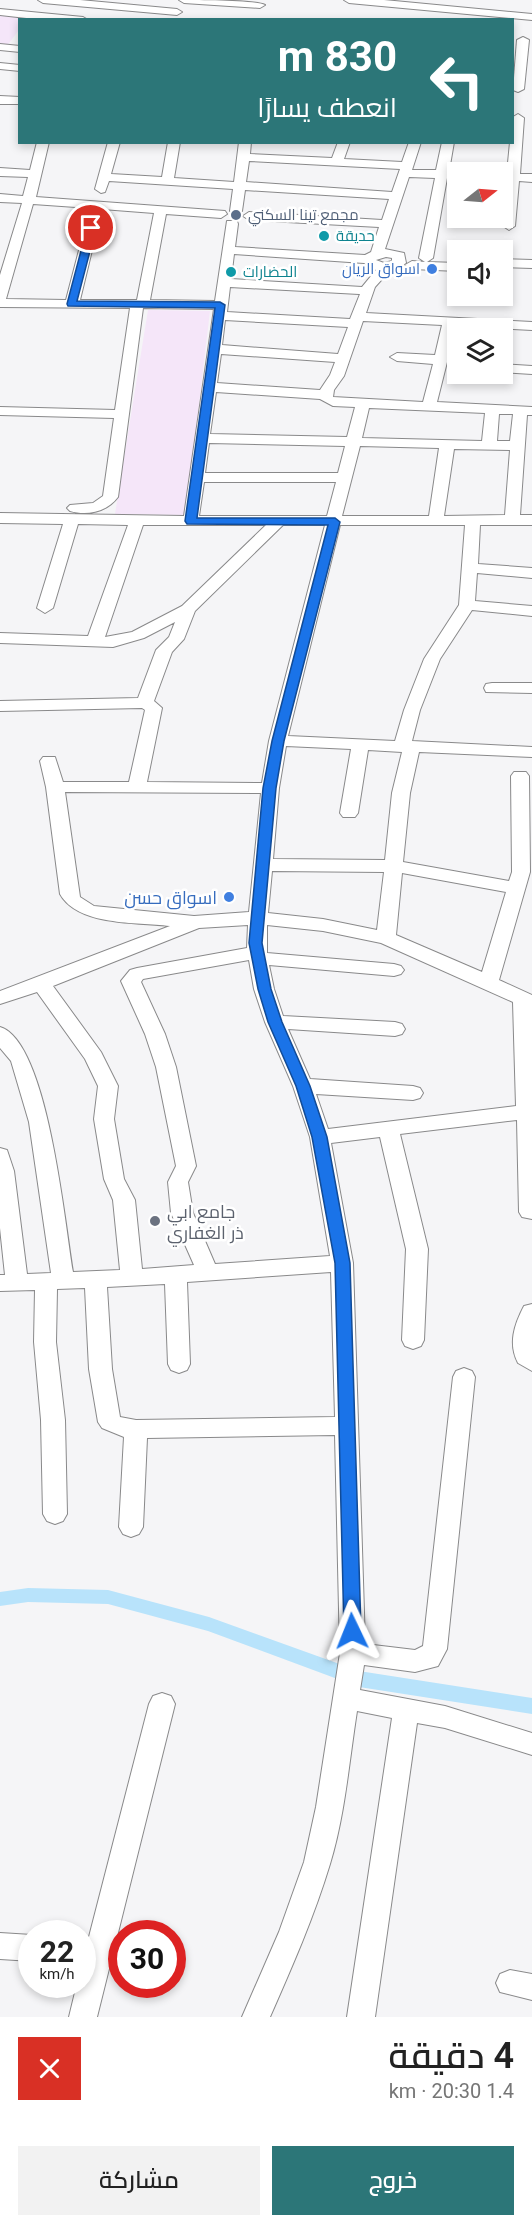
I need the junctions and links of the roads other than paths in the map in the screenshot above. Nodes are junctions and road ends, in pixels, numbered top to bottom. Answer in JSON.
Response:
{"nodes":[{"id":1,"x":43,"y":0,"type":"edge"},
{"id":2,"x":184,"y":0,"type":"edge"},
{"id":3,"x":349,"y":0,"type":"edge"},
{"id":4,"x":70,"y":1,"type":"edge"},
{"id":5,"x":364,"y":1,"type":"edge"},
{"id":6,"x":261,"y":3,"type":"edge"},
{"id":7,"x":461,"y":5,"type":"edge"},
{"id":8,"x":0,"y":12,"type":"edge"},
{"id":9,"x":442,"y":14,"type":"edge"},
{"id":10,"x":529,"y":14,"type":"edge"},
{"id":11,"x":174,"y":16,"type":"edge"},
{"id":12,"x":57,"y":18,"type":"edge"},
{"id":13,"x":258,"y":18,"type":"edge"},
{"id":14,"x":523,"y":40,"type":"edge"},
{"id":15,"x":0,"y":47,"type":"edge"},
{"id":16,"x":18,"y":49,"type":"edge"},
{"id":17,"x":0,"y":66,"type":"edge"},
{"id":18,"x":18,"y":68,"type":"edge"},
{"id":19,"x":516,"y":89,"type":"edge"},
{"id":20,"x":532,"y":90,"type":"edge"},
{"id":21,"x":0,"y":100,"type":"edge"},
{"id":22,"x":18,"y":101,"type":"edge"},
{"id":23,"x":515,"y":118,"type":"edge"},
{"id":24,"x":532,"y":118,"type":"edge"},
{"id":25,"x":42,"y":144,"type":"edge"},
{"id":26,"x":113,"y":144,"type":"edge"},
{"id":27,"x":174,"y":144,"type":"edge"},
{"id":28,"x":245,"y":144,"type":"edge"},
{"id":29,"x":343,"y":144,"type":"edge"},
{"id":30,"x":414,"y":144,"type":"edge"},
{"id":31,"x":448,"y":144,"type":"edge"},
{"id":32,"x":511,"y":144,"type":"edge"},
{"id":33,"x":243,"y":157,"type":"junction"},
{"id":34,"x":337,"y":162,"type":"junction"},
{"id":35,"x":509,"y":162,"type":"edge"},
{"id":36,"x":407,"y":170,"type":"junction"},
{"id":37,"x":0,"y":172,"type":"edge"},
{"id":38,"x":34,"y":174,"type":"junction"},
{"id":39,"x":441,"y":175,"type":"junction"},
{"id":40,"x":447,"y":175,"type":"edge"},
{"id":41,"x":105,"y":177,"type":"junction"},
{"id":42,"x":513,"y":177,"type":"edge"},
{"id":43,"x":532,"y":178,"type":"edge"},
{"id":44,"x":167,"y":181,"type":"junction"},
{"id":45,"x":240,"y":185,"type":"junction"},
{"id":46,"x":398,"y":196,"type":"junction"},
{"id":47,"x":0,"y":198,"type":"edge"},
{"id":48,"x":28,"y":202,"type":"junction"},
{"id":49,"x":0,"y":203,"type":"edge"},
{"id":50,"x":97,"y":206,"type":"junction"},
{"id":51,"x":160,"y":214,"type":"junction"},
{"id":52,"x":227,"y":217,"type":"junction"},
{"id":53,"x":387,"y":227,"type":"junction"},
{"id":54,"x":228,"y":250,"type":"junction"},
{"id":55,"x":372,"y":258,"type":"junction"},
{"id":56,"x":426,"y":258,"type":"junction"},
{"id":57,"x":447,"y":259,"type":"edge"},
{"id":58,"x":395,"y":262,"type":"junction"},
{"id":59,"x":513,"y":263,"type":"edge"},
{"id":60,"x":532,"y":264,"type":"edge"},
{"id":61,"x":447,"y":266,"type":"edge"},
{"id":62,"x":513,"y":270,"type":"edge"},
{"id":63,"x":532,"y":271,"type":"edge"},
{"id":64,"x":224,"y":283,"type":"junction"},
{"id":65,"x":359,"y":290,"type":"junction"},
{"id":66,"x":0,"y":298,"type":"edge"},
{"id":67,"x":0,"y":303,"type":"edge"},
{"id":68,"x":72,"y":304,"type":"junction"},
{"id":69,"x":139,"y":307,"type":"junction"},
{"id":70,"x":220,"y":311,"type":"junction"},
{"id":71,"x":0,"y":312,"type":"edge"},
{"id":72,"x":353,"y":320,"type":"junction"},
{"id":73,"x":447,"y":321,"type":"edge"},
{"id":74,"x":513,"y":325,"type":"edge"},
{"id":75,"x":532,"y":326,"type":"edge"},
{"id":76,"x":447,"y":333,"type":"edge"},
{"id":77,"x":215,"y":349,"type":"junction"},
{"id":78,"x":397,"y":357,"type":"dead end"},
{"id":79,"x":336,"y":358,"type":"junction"},
{"id":80,"x":440,"y":362,"type":"junction"},
{"id":81,"x":447,"y":364,"type":"edge"},
{"id":82,"x":513,"y":369,"type":"edge"},
{"id":83,"x":532,"y":370,"type":"edge"},
{"id":84,"x":210,"y":387,"type":"junction"},
{"id":85,"x":327,"y":389,"type":"junction"},
{"id":86,"x":363,"y":404,"type":"junction"},
{"id":87,"x":429,"y":407,"type":"junction"},
{"id":88,"x":492,"y":410,"type":"junction"},
{"id":89,"x":0,"y":411,"type":"edge"},
{"id":90,"x":526,"y":411,"type":"edge"},
{"id":91,"x":120,"y":414,"type":"junction"},
{"id":92,"x":202,"y":438,"type":"junction"},
{"id":93,"x":355,"y":441,"type":"junction"},
{"id":94,"x":447,"y":444,"type":"junction"},
{"id":95,"x":489,"y":446,"type":"junction"},
{"id":96,"x":517,"y":446,"type":"junction"},
{"id":97,"x":197,"y":477,"type":"junction"},
{"id":98,"x":345,"y":478,"type":"junction"},
{"id":99,"x":0,"y":508,"type":"edge"},
{"id":100,"x":31,"y":513,"type":"junction"},
{"id":101,"x":0,"y":518,"type":"edge"},
{"id":102,"x":72,"y":519,"type":"junction"},
{"id":103,"x":137,"y":520,"type":"junction"},
{"id":104,"x":512,"y":520,"type":"junction"},
{"id":105,"x":532,"y":520,"type":"edge"},
{"id":106,"x":191,"y":521,"type":"junction"},
{"id":107,"x":279,"y":521,"type":"junction"},
{"id":108,"x":436,"y":521,"type":"junction"},
{"id":109,"x":473,"y":521,"type":"junction"},
{"id":110,"x":335,"y":522,"type":"junction"},
{"id":111,"x":471,"y":568,"type":"junction"},
{"id":112,"x":532,"y":573,"type":"edge"},
{"id":113,"x":467,"y":605,"type":"junction"},
{"id":114,"x":45,"y":608,"type":"dead end"},
{"id":115,"x":188,"y":609,"type":"junction"},
{"id":116,"x":532,"y":611,"type":"edge"},
{"id":117,"x":0,"y":638,"type":"edge"},
{"id":118,"x":95,"y":641,"type":"junction"},
{"id":119,"x":492,"y":688,"type":"dead end"},
{"id":120,"x":532,"y":688,"type":"edge"},
{"id":121,"x":145,"y":703,"type":"junction"},
{"id":122,"x":0,"y":706,"type":"edge"},
{"id":123,"x":278,"y":741,"type":"junction"},
{"id":124,"x":360,"y":744,"type":"junction"},
{"id":125,"x":407,"y":746,"type":"junction"},
{"id":126,"x":532,"y":752,"type":"edge"},
{"id":127,"x":49,"y":761,"type":"dead end"},
{"id":128,"x":520,"y":776,"type":"dead end"},
{"id":129,"x":137,"y":786,"type":"junction"},
{"id":130,"x":55,"y":787,"type":"junction"},
{"id":131,"x":270,"y":788,"type":"junction"},
{"id":132,"x":349,"y":813,"type":"dead end"},
{"id":133,"x":264,"y":865,"type":"junction"},
{"id":134,"x":394,"y":866,"type":"junction"},
{"id":135,"x":517,"y":888,"type":"junction"},
{"id":136,"x":256,"y":918,"type":"junction"},
{"id":137,"x":196,"y":922,"type":"junction"},
{"id":138,"x":386,"y":938,"type":"junction"},
{"id":139,"x":257,"y":955,"type":"junction"},
{"id":140,"x":394,"y":970,"type":"dead end"},
{"id":141,"x":489,"y":982,"type":"junction"},
{"id":142,"x":41,"y":984,"type":"junction"},
{"id":143,"x":0,"y":998,"type":"edge"},
{"id":144,"x":527,"y":1000,"type":"edge"},
{"id":145,"x":275,"y":1022,"type":"junction"},
{"id":146,"x":395,"y":1029,"type":"dead end"},
{"id":147,"x":0,"y":1034,"type":"edge"},
{"id":148,"x":303,"y":1086,"type":"junction"},
{"id":149,"x":413,"y":1093,"type":"dead end"},
{"id":150,"x":525,"y":1112,"type":"junction"},
{"id":151,"x":389,"y":1130,"type":"junction"},
{"id":152,"x":320,"y":1137,"type":"junction"},
{"id":153,"x":0,"y":1155,"type":"edge"},
{"id":154,"x":530,"y":1212,"type":"dead end"},
{"id":155,"x":342,"y":1263,"type":"junction"},
{"id":156,"x":208,"y":1273,"type":"junction"},
{"id":157,"x":176,"y":1275,"type":"junction"},
{"id":158,"x":132,"y":1278,"type":"junction"},
{"id":159,"x":96,"y":1279,"type":"junction"},
{"id":160,"x":55,"y":1280,"type":"junction"},
{"id":161,"x":8,"y":1282,"type":"edge"},
{"id":162,"x":532,"y":1312,"type":"edge"},
{"id":163,"x":413,"y":1340,"type":"dead end"},
{"id":164,"x":532,"y":1362,"type":"edge"},
{"id":165,"x":179,"y":1364,"type":"dead end"},
{"id":166,"x":464,"y":1377,"type":"dead end"},
{"id":167,"x":347,"y":1426,"type":"junction"},
{"id":168,"x":136,"y":1429,"type":"junction"},
{"id":169,"x":55,"y":1514,"type":"dead end"},
{"id":170,"x":130,"y":1527,"type":"dead end"},
{"id":171,"x":353,"y":1653,"type":"junction"},
{"id":172,"x":347,"y":1694,"type":"junction"},
{"id":173,"x":162,"y":1704,"type":"dead end"},
{"id":174,"x":406,"y":1709,"type":"junction"},
{"id":175,"x":532,"y":1744,"type":"edge"},
{"id":176,"x":96,"y":1932,"type":"edge"},
{"id":177,"x":0,"y":1946,"type":"edge"},
{"id":178,"x":18,"y":1947,"type":"edge"},
{"id":179,"x":85,"y":1998,"type":"edge"},
{"id":180,"x":83,"y":2017,"type":"edge"},
{"id":181,"x":256,"y":2017,"type":"edge"},
{"id":182,"x":361,"y":2017,"type":"edge"}],
"edges":[{"from":1,"to":4,"type":"street"},
{"from":2,"to":6,"type":"street"},
{"from":2,"to":11,"type":"street"},
{"from":3,"to":5,"type":"street"},
{"from":4,"to":11,"type":"street"},
{"from":4,"to":12,"type":"street"},
{"from":5,"to":9,"type":"street"},
{"from":6,"to":13,"type":"street"},
{"from":7,"to":9,"type":"street"},
{"from":7,"to":10,"type":"street"},
{"from":8,"to":12,"type":"street"},
{"from":14,"to":19,"type":"street"},
{"from":15,"to":16,"type":"street"},
{"from":17,"to":18,"type":"street"},
{"from":19,"to":20,"type":"street"},
{"from":21,"to":22,"type":"street"},
{"from":23,"to":24,"type":"street"},
{"from":25,"to":38,"type":"street"},
{"from":26,"to":41,"type":"street"},
{"from":27,"to":44,"type":"street"},
{"from":28,"to":33,"type":"street"},
{"from":29,"to":34,"type":"street"},
{"from":30,"to":36,"type":"street"},
{"from":31,"to":39,"type":"street"},
{"from":32,"to":35,"type":"street"},
{"from":33,"to":34,"type":"street"},
{"from":33,"to":45,"type":"street"},
{"from":34,"to":36,"type":"street"},
{"from":36,"to":39,"type":"street"},
{"from":36,"to":46,"type":"street"},
{"from":37,"to":38,"type":"street"},
{"from":38,"to":48,"type":"street"},
{"from":39,"to":40,"type":"street"},
{"from":39,"to":56,"type":"street"},
{"from":41,"to":44,"type":"street"},
{"from":41,"to":50,"type":"street"},
{"from":42,"to":43,"type":"street"},
{"from":44,"to":45,"type":"street"},
{"from":45,"to":46,"type":"street"},
{"from":45,"to":52,"type":"street"},
{"from":46,"to":53,"type":"street"},
{"from":47,"to":48,"type":"street"},
{"from":48,"to":49,"type":"street"},
{"from":48,"to":50,"type":"street"},
{"from":48,"to":66,"type":"street"},
{"from":50,"to":51,"type":"street"},
{"from":50,"to":52,"type":"street"},
{"from":50,"to":68,"type":"street"},
{"from":51,"to":52,"type":"street"},
{"from":51,"to":69,"type":"street"},
{"from":52,"to":53,"type":"street"},
{"from":52,"to":54,"type":"street"},
{"from":53,"to":55,"type":"street"},
{"from":54,"to":55,"type":"street"},
{"from":54,"to":64,"type":"street"},
{"from":55,"to":58,"type":"street"},
{"from":55,"to":65,"type":"street"},
{"from":56,"to":57,"type":"street"},
{"from":56,"to":58,"type":"street"},
{"from":58,"to":61,"type":"street"},
{"from":58,"to":72,"type":"street"},
{"from":59,"to":60,"type":"street"},
{"from":62,"to":63,"type":"street"},
{"from":64,"to":65,"type":"street"},
{"from":64,"to":70,"type":"street"},
{"from":65,"to":72,"type":"street"},
{"from":67,"to":68,"type":"street"},
{"from":68,"to":69,"type":"street"},
{"from":69,"to":70,"type":"street"},
{"from":69,"to":71,"type":"street"},
{"from":69,"to":91,"type":"street"},
{"from":70,"to":72,"type":"street"},
{"from":70,"to":77,"type":"street"},
{"from":72,"to":73,"type":"street"},
{"from":72,"to":79,"type":"street"},
{"from":72,"to":85,"type":"street"},
{"from":74,"to":75,"type":"street"},
{"from":76,"to":80,"type":"street"},
{"from":77,"to":79,"type":"street"},
{"from":77,"to":84,"type":"street"},
{"from":78,"to":80,"type":"street"},
{"from":79,"to":85,"type":"street"},
{"from":80,"to":81,"type":"street"},
{"from":80,"to":87,"type":"street"},
{"from":82,"to":83,"type":"street"},
{"from":84,"to":85,"type":"street"},
{"from":84,"to":92,"type":"street"},
{"from":85,"to":86,"type":"street"},
{"from":86,"to":87,"type":"street"},
{"from":86,"to":93,"type":"street"},
{"from":87,"to":88,"type":"street"},
{"from":88,"to":90,"type":"street"},
{"from":88,"to":95,"type":"street"},
{"from":89,"to":91,"type":"street"},
{"from":90,"to":96,"type":"street"},
{"from":91,"to":100,"type":"street"},
{"from":92,"to":93,"type":"street"},
{"from":92,"to":97,"type":"street"},
{"from":93,"to":94,"type":"street"},
{"from":93,"to":98,"type":"street"},
{"from":94,"to":95,"type":"street"},
{"from":94,"to":108,"type":"street"},
{"from":95,"to":96,"type":"street"},
{"from":96,"to":104,"type":"street"},
{"from":97,"to":98,"type":"street"},
{"from":97,"to":106,"type":"street"},
{"from":98,"to":110,"type":"street"},
{"from":99,"to":100,"type":"street"},
{"from":100,"to":101,"type":"street"},
{"from":100,"to":102,"type":"street"},
{"from":102,"to":103,"type":"street"},
{"from":102,"to":114,"type":"street"},
{"from":103,"to":106,"type":"street"},
{"from":103,"to":118,"type":"street"},
{"from":104,"to":105,"type":"street"},
{"from":104,"to":109,"type":"street"},
{"from":106,"to":107,"type":"street"},
{"from":107,"to":110,"type":"street"},
{"from":107,"to":115,"type":"street"},
{"from":108,"to":109,"type":"street"},
{"from":108,"to":110,"type":"street"},
{"from":109,"to":111,"type":"street"},
{"from":110,"to":123,"type":"street"},
{"from":111,"to":112,"type":"street"},
{"from":111,"to":113,"type":"street"},
{"from":113,"to":116,"type":"street"},
{"from":113,"to":125,"type":"street"},
{"from":115,"to":118,"type":"street"},
{"from":115,"to":121,"type":"street"},
{"from":117,"to":118,"type":"street"},
{"from":119,"to":120,"type":"street"},
{"from":121,"to":122,"type":"street"},
{"from":121,"to":129,"type":"street"},
{"from":123,"to":124,"type":"street"},
{"from":123,"to":131,"type":"street"},
{"from":124,"to":125,"type":"street"},
{"from":124,"to":132,"type":"street"},
{"from":125,"to":126,"type":"street"},
{"from":125,"to":134,"type":"street"},
{"from":127,"to":130,"type":"street"},
{"from":128,"to":135,"type":"street"},
{"from":129,"to":130,"type":"street"},
{"from":129,"to":131,"type":"street"},
{"from":130,"to":137,"type":"street"},
{"from":131,"to":133,"type":"street"},
{"from":133,"to":134,"type":"street"},
{"from":133,"to":136,"type":"street"},
{"from":134,"to":135,"type":"street"},
{"from":134,"to":138,"type":"street"},
{"from":135,"to":141,"type":"street"},
{"from":136,"to":137,"type":"street"},
{"from":136,"to":138,"type":"street"},
{"from":136,"to":139,"type":"street"},
{"from":137,"to":142,"type":"street"},
{"from":138,"to":141,"type":"street"},
{"from":139,"to":140,"type":"street"},
{"from":139,"to":145,"type":"street"},
{"from":139,"to":156,"type":"street"},
{"from":141,"to":144,"type":"street"},
{"from":142,"to":143,"type":"street"},
{"from":142,"to":158,"type":"street"},
{"from":144,"to":150,"type":"street"},
{"from":145,"to":146,"type":"street"},
{"from":145,"to":148,"type":"street"},
{"from":147,"to":160,"type":"street"},
{"from":148,"to":149,"type":"street"},
{"from":148,"to":152,"type":"street"},
{"from":150,"to":151,"type":"street"},
{"from":150,"to":154,"type":"street"},
{"from":151,"to":152,"type":"street"},
{"from":151,"to":163,"type":"street"},
{"from":152,"to":155,"type":"street"},
{"from":153,"to":161,"type":"street"},
{"from":155,"to":156,"type":"street"},
{"from":155,"to":167,"type":"street"},
{"from":156,"to":157,"type":"street"},
{"from":157,"to":158,"type":"street"},
{"from":157,"to":165,"type":"street"},
{"from":158,"to":159,"type":"street"},
{"from":159,"to":160,"type":"street"},
{"from":159,"to":168,"type":"street"},
{"from":160,"to":161,"type":"street"},
{"from":160,"to":169,"type":"street"},
{"from":162,"to":164,"type":"street"},
{"from":166,"to":171,"type":"street"},
{"from":167,"to":168,"type":"street"},
{"from":167,"to":171,"type":"street"},
{"from":168,"to":170,"type":"street"},
{"from":171,"to":172,"type":"street"},
{"from":172,"to":174,"type":"street"},
{"from":172,"to":181,"type":"street"},
{"from":173,"to":176,"type":"street"},
{"from":174,"to":175,"type":"street"},
{"from":174,"to":182,"type":"street"},
{"from":177,"to":178,"type":"street"},
{"from":179,"to":180,"type":"street"}]}
